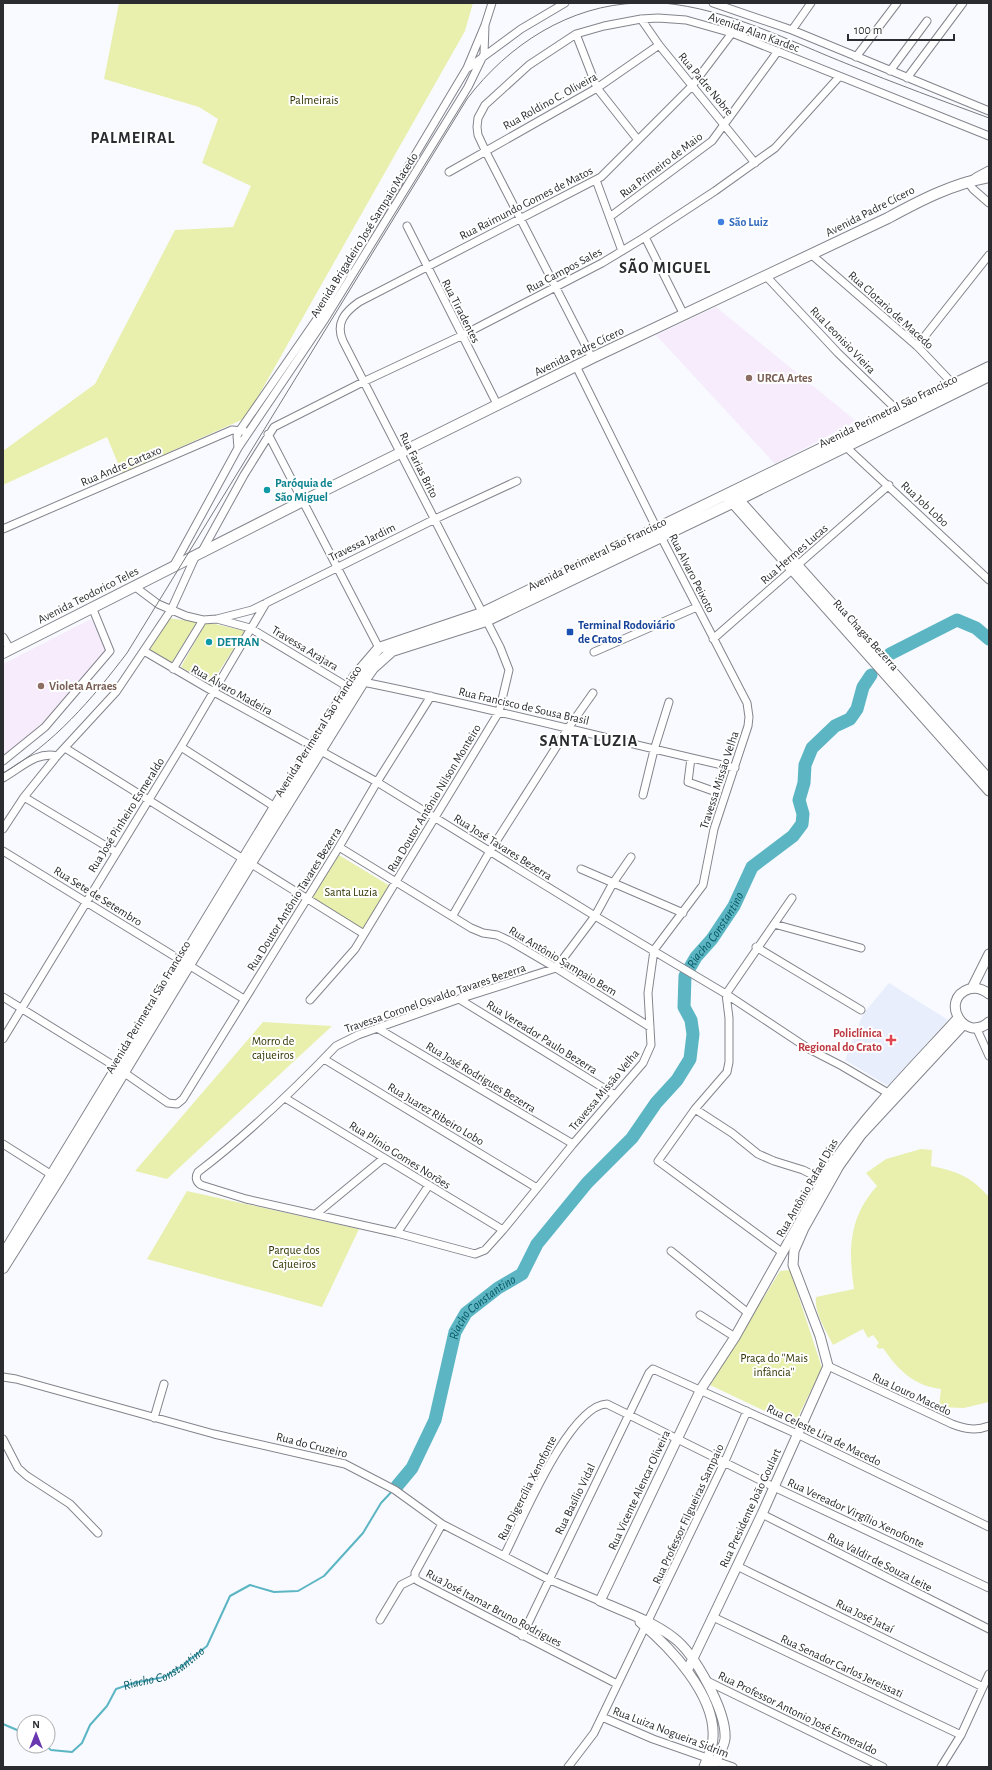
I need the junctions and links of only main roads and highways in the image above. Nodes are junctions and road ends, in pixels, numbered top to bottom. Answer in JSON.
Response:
{"nodes":[{"id":1,"x":989,"y":177,"type":"edge"},
{"id":2,"x":989,"y":367,"type":"edge"},
{"id":3,"x":989,"y":376,"type":"edge"},
{"id":4,"x":901,"y":415,"type":"junction"},
{"id":5,"x":733,"y":498,"type":"junction"},
{"id":6,"x":184,"y":561,"type":"joint"},
{"id":7,"x":421,"y":638,"type":"junction"},
{"id":8,"x":6,"y":651,"type":"edge"},
{"id":9,"x":359,"y":679,"type":"junction"},
{"id":10,"x":247,"y":860,"type":"junction"},
{"id":11,"x":56,"y":1177,"type":"junction"},
{"id":12,"x":3,"y":1255,"type":"edge"},
{"id":13,"x":3,"y":1268,"type":"edge"}],
"edges":[{"from":1,"to":6,"type":"main road","name":"Avenida Padre Cícero"},
{"from":2,"to":4,"type":"main road","name":"Avenida Perimetral São Francisco"},
{"from":3,"to":4,"type":"main road","name":"Avenida Perimetral São Francisco"},
{"from":4,"to":5,"type":"main road","name":"Avenida Perimetral São Francisco"},
{"from":4,"to":5,"type":"main road","name":"Avenida Perimetral São Francisco"},
{"from":5,"to":7,"type":"main road","name":"Avenida Perimetral São Francisco"},
{"from":6,"to":8,"type":"main road","name":"Avenida Teodorico Teles"},
{"from":7,"to":9,"type":"main road","name":"Avenida Perimetral São Francisco"},
{"from":7,"to":9,"type":"main road","name":"Avenida Perimetral São Francisco"},
{"from":9,"to":10,"type":"main road","name":"Avenida Perimetral São Francisco"},
{"from":9,"to":10,"type":"main road","name":"Avenida Perimetral São Francisco"},
{"from":10,"to":11,"type":"main road","name":"Avenida Perimetral São Francisco"},
{"from":11,"to":12,"type":"main road","name":"Avenida Perimetral São Francisco"},
{"from":11,"to":13,"type":"main road","name":"Avenida Perimetral São Francisco"}]}
